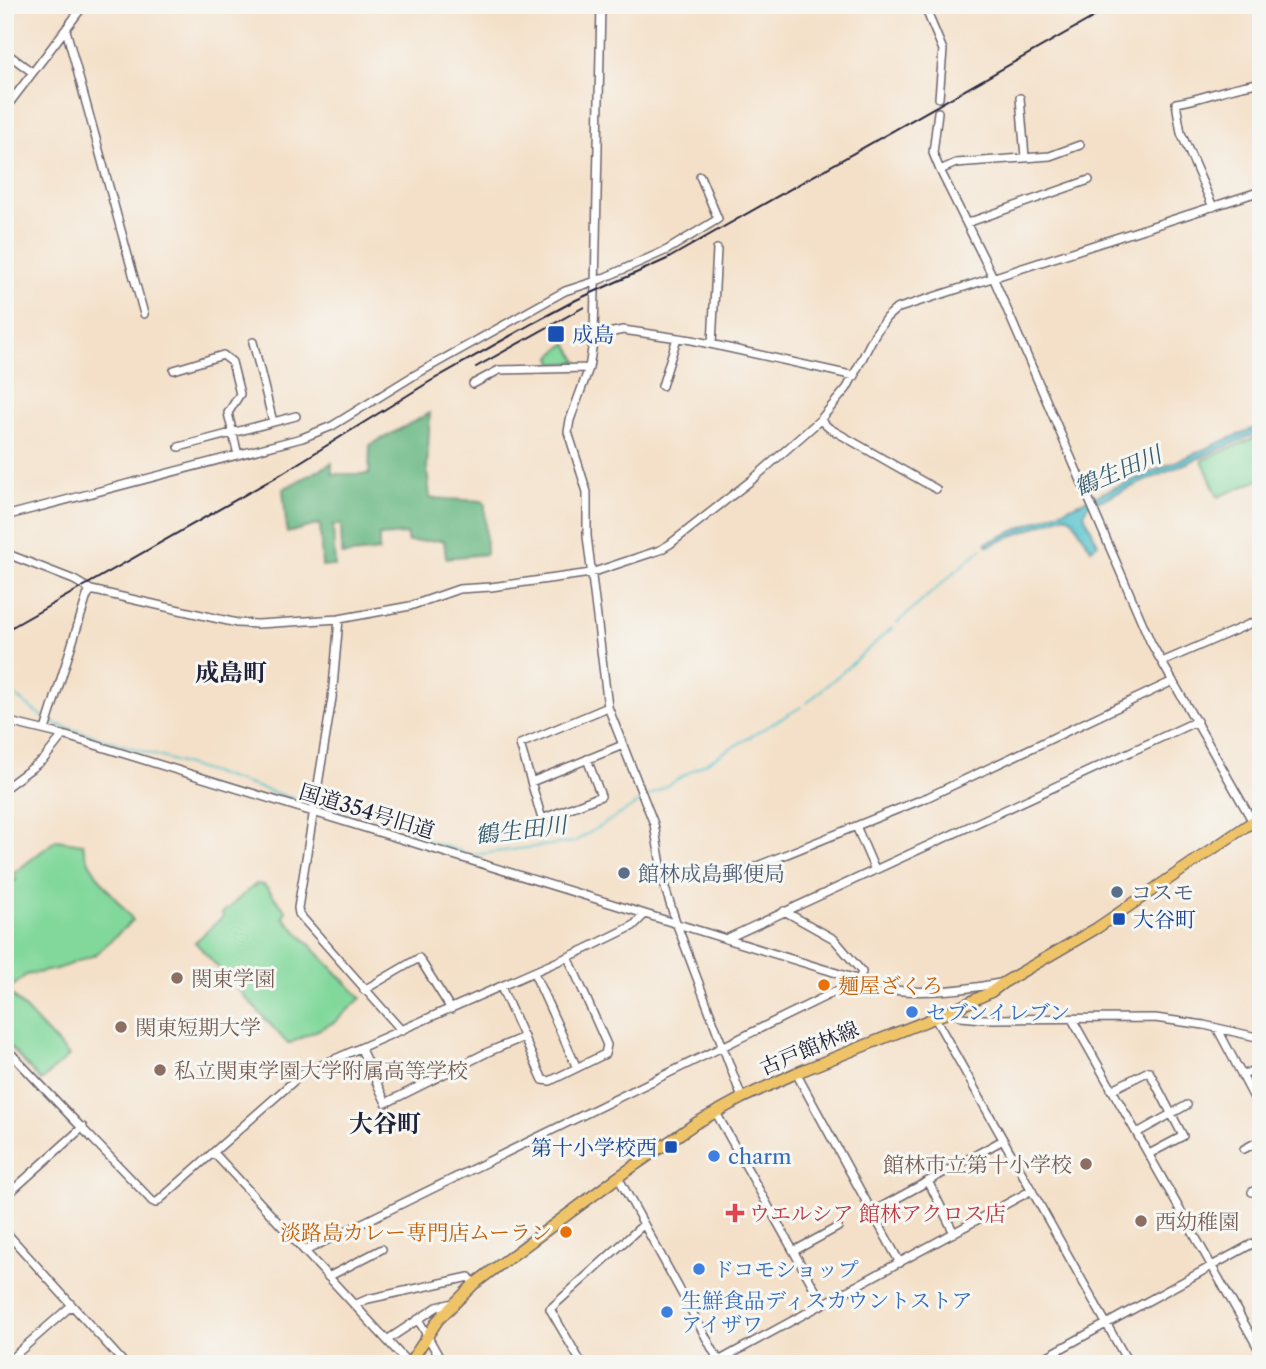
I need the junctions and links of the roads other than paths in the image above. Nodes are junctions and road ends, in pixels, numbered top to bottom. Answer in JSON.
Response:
{"nodes":[{"id":1,"x":84,"y":5,"type":"edge"},
{"id":2,"x":601,"y":5,"type":"edge"},
{"id":3,"x":924,"y":5,"type":"edge"},
{"id":4,"x":1252,"y":5,"type":"edge"},
{"id":5,"x":1261,"y":27,"type":"edge"},
{"id":6,"x":66,"y":30,"type":"junction"},
{"id":7,"x":5,"y":52,"type":"edge"},
{"id":8,"x":32,"y":72,"type":"junction"},
{"id":9,"x":1261,"y":83,"type":"edge"},
{"id":10,"x":939,"y":98,"type":"dead end"},
{"id":11,"x":1020,"y":98,"type":"dead end"},
{"id":12,"x":5,"y":109,"type":"edge"},
{"id":13,"x":938,"y":112,"type":"dead end"},
{"id":14,"x":1080,"y":145,"type":"dead end"},
{"id":15,"x":1025,"y":157,"type":"junction"},
{"id":16,"x":940,"y":170,"type":"junction"},
{"id":17,"x":699,"y":176,"type":"dead end"},
{"id":18,"x":1088,"y":180,"type":"dead end"},
{"id":19,"x":1261,"y":191,"type":"edge"},
{"id":20,"x":1213,"y":207,"type":"junction"},
{"id":21,"x":967,"y":223,"type":"junction"},
{"id":22,"x":718,"y":250,"type":"dead end"},
{"id":23,"x":993,"y":277,"type":"junction"},
{"id":24,"x":595,"y":280,"type":"junction"},
{"id":25,"x":144,"y":314,"type":"dead end"},
{"id":26,"x":594,"y":336,"type":"junction"},
{"id":27,"x":677,"y":338,"type":"junction"},
{"id":28,"x":253,"y":342,"type":"dead end"},
{"id":29,"x":712,"y":344,"type":"junction"},
{"id":30,"x":589,"y":368,"type":"junction"},
{"id":31,"x":174,"y":370,"type":"dead end"},
{"id":32,"x":855,"y":376,"type":"junction"},
{"id":33,"x":473,"y":384,"type":"dead end"},
{"id":34,"x":662,"y":386,"type":"dead end"},
{"id":35,"x":296,"y":416,"type":"dead end"},
{"id":36,"x":820,"y":420,"type":"junction"},
{"id":37,"x":273,"y":422,"type":"junction"},
{"id":38,"x":233,"y":433,"type":"junction"},
{"id":39,"x":179,"y":447,"type":"dead end"},
{"id":40,"x":238,"y":454,"type":"junction"},
{"id":41,"x":936,"y":489,"type":"dead end"},
{"id":42,"x":5,"y":516,"type":"edge"},
{"id":43,"x":5,"y":553,"type":"edge"},
{"id":44,"x":591,"y":573,"type":"junction"},
{"id":45,"x":91,"y":590,"type":"junction"},
{"id":46,"x":339,"y":619,"type":"junction"},
{"id":47,"x":1261,"y":619,"type":"edge"},
{"id":48,"x":1162,"y":662,"type":"junction"},
{"id":49,"x":1173,"y":681,"type":"junction"},
{"id":50,"x":608,"y":707,"type":"junction"},
{"id":51,"x":5,"y":721,"type":"edge"},
{"id":52,"x":1197,"y":721,"type":"junction"},
{"id":53,"x":45,"y":730,"type":"junction"},
{"id":54,"x":63,"y":736,"type":"junction"},
{"id":55,"x":623,"y":745,"type":"junction"},
{"id":56,"x":587,"y":759,"type":"junction"},
{"id":57,"x":531,"y":782,"type":"junction"},
{"id":58,"x":5,"y":788,"type":"edge"},
{"id":59,"x":313,"y":812,"type":"junction"},
{"id":60,"x":1257,"y":819,"type":"edge"},
{"id":61,"x":856,"y":826,"type":"junction"},
{"id":62,"x":876,"y":870,"type":"junction"},
{"id":63,"x":730,"y":877,"type":"dead end"},
{"id":64,"x":784,"y":911,"type":"junction"},
{"id":65,"x":644,"y":915,"type":"junction"},
{"id":66,"x":677,"y":925,"type":"junction"},
{"id":67,"x":725,"y":940,"type":"junction"},
{"id":68,"x":568,"y":957,"type":"junction"},
{"id":69,"x":534,"y":973,"type":"junction"},
{"id":70,"x":859,"y":980,"type":"junction"},
{"id":71,"x":1003,"y":983,"type":"junction"},
{"id":72,"x":501,"y":987,"type":"junction"},
{"id":73,"x":364,"y":990,"type":"junction"},
{"id":74,"x":451,"y":1009,"type":"junction"},
{"id":75,"x":949,"y":1012,"type":"junction"},
{"id":76,"x":934,"y":1018,"type":"junction"},
{"id":77,"x":1072,"y":1019,"type":"junction"},
{"id":78,"x":1217,"y":1028,"type":"junction"},
{"id":79,"x":402,"y":1031,"type":"junction"},
{"id":80,"x":524,"y":1037,"type":"junction"},
{"id":81,"x":1261,"y":1038,"type":"edge"},
{"id":82,"x":5,"y":1046,"type":"edge"},
{"id":83,"x":723,"y":1048,"type":"junction"},
{"id":84,"x":361,"y":1049,"type":"junction"},
{"id":85,"x":1261,"y":1066,"type":"edge"},
{"id":86,"x":577,"y":1068,"type":"junction"},
{"id":87,"x":796,"y":1073,"type":"junction"},
{"id":88,"x":1242,"y":1076,"type":"junction"},
{"id":89,"x":1111,"y":1090,"type":"junction"},
{"id":90,"x":742,"y":1098,"type":"junction"},
{"id":91,"x":1187,"y":1105,"type":"dead end"},
{"id":92,"x":715,"y":1111,"type":"junction"},
{"id":93,"x":1261,"y":1111,"type":"edge"},
{"id":94,"x":1171,"y":1114,"type":"junction"},
{"id":95,"x":83,"y":1127,"type":"junction"},
{"id":96,"x":1137,"y":1133,"type":"junction"},
{"id":97,"x":1003,"y":1140,"type":"junction"},
{"id":98,"x":1261,"y":1140,"type":"edge"},
{"id":99,"x":1244,"y":1149,"type":"dead end"},
{"id":100,"x":214,"y":1153,"type":"junction"},
{"id":101,"x":1149,"y":1154,"type":"junction"},
{"id":102,"x":618,"y":1177,"type":"junction"},
{"id":103,"x":928,"y":1181,"type":"junction"},
{"id":104,"x":1261,"y":1187,"type":"edge"},
{"id":105,"x":1032,"y":1190,"type":"junction"},
{"id":106,"x":1252,"y":1192,"type":"dead end"},
{"id":107,"x":5,"y":1197,"type":"edge"},
{"id":108,"x":872,"y":1212,"type":"junction"},
{"id":109,"x":644,"y":1224,"type":"junction"},
{"id":110,"x":838,"y":1227,"type":"dead end"},
{"id":111,"x":5,"y":1231,"type":"edge"},
{"id":112,"x":954,"y":1233,"type":"junction"},
{"id":113,"x":1261,"y":1239,"type":"edge"},
{"id":114,"x":382,"y":1249,"type":"dead end"},
{"id":115,"x":305,"y":1251,"type":"junction"},
{"id":116,"x":794,"y":1251,"type":"junction"},
{"id":117,"x":900,"y":1263,"type":"junction"},
{"id":118,"x":1213,"y":1266,"type":"junction"},
{"id":119,"x":328,"y":1277,"type":"junction"},
{"id":120,"x":474,"y":1284,"type":"junction"},
{"id":121,"x":453,"y":1303,"type":"junction"},
{"id":122,"x":823,"y":1304,"type":"junction"},
{"id":123,"x":72,"y":1305,"type":"junction"},
{"id":124,"x":354,"y":1305,"type":"junction"},
{"id":125,"x":418,"y":1319,"type":"junction"},
{"id":126,"x":1106,"y":1324,"type":"junction"},
{"id":127,"x":426,"y":1335,"type":"junction"},
{"id":128,"x":387,"y":1340,"type":"junction"},
{"id":129,"x":1261,"y":1353,"type":"edge"},
{"id":130,"x":717,"y":1363,"type":"edge"},
{"id":131,"x":5,"y":1364,"type":"edge"},
{"id":132,"x":125,"y":1364,"type":"edge"},
{"id":133,"x":409,"y":1364,"type":"edge"},
{"id":134,"x":443,"y":1364,"type":"edge"},
{"id":135,"x":582,"y":1364,"type":"edge"},
{"id":136,"x":1033,"y":1364,"type":"edge"},
{"id":137,"x":1129,"y":1364,"type":"edge"}],
"edges":[{"from":1,"to":6,"type":"street"},
{"from":2,"to":24,"type":"street"},
{"from":3,"to":10,"type":"street"},
{"from":4,"to":5,"type":"street"},
{"from":6,"to":8,"type":"street"},
{"from":6,"to":25,"type":"street"},
{"from":7,"to":8,"type":"street"},
{"from":8,"to":12,"type":"street"},
{"from":9,"to":20,"type":"street"},
{"from":11,"to":15,"type":"street"},
{"from":13,"to":16,"type":"street"},
{"from":14,"to":15,"type":"street"},
{"from":15,"to":16,"type":"street"},
{"from":16,"to":21,"type":"street"},
{"from":17,"to":24,"type":"street"},
{"from":18,"to":21,"type":"street"},
{"from":19,"to":20,"type":"street"},
{"from":20,"to":23,"type":"street"},
{"from":21,"to":23,"type":"street"},
{"from":22,"to":29,"type":"street"},
{"from":23,"to":32,"type":"street"},
{"from":23,"to":48,"type":"street"},
{"from":24,"to":26,"type":"street"},
{"from":24,"to":40,"type":"street"},
{"from":26,"to":27,"type":"street"},
{"from":26,"to":30,"type":"street"},
{"from":27,"to":29,"type":"street"},
{"from":27,"to":34,"type":"street"},
{"from":28,"to":37,"type":"street"},
{"from":29,"to":32,"type":"street"},
{"from":30,"to":33,"type":"street"},
{"from":30,"to":44,"type":"street"},
{"from":31,"to":38,"type":"street"},
{"from":32,"to":36,"type":"street"},
{"from":35,"to":37,"type":"street"},
{"from":36,"to":41,"type":"street"},
{"from":36,"to":44,"type":"street"},
{"from":37,"to":38,"type":"street"},
{"from":38,"to":39,"type":"street"},
{"from":38,"to":40,"type":"street"},
{"from":40,"to":42,"type":"street"},
{"from":43,"to":45,"type":"street"},
{"from":44,"to":46,"type":"street"},
{"from":44,"to":50,"type":"street"},
{"from":45,"to":46,"type":"street"},
{"from":45,"to":53,"type":"street"},
{"from":46,"to":59,"type":"street"},
{"from":47,"to":48,"type":"street"},
{"from":48,"to":49,"type":"street"},
{"from":49,"to":52,"type":"street"},
{"from":49,"to":61,"type":"street"},
{"from":50,"to":55,"type":"street"},
{"from":50,"to":57,"type":"street"},
{"from":51,"to":53,"type":"street","name":"国道354号旧道"},
{"from":52,"to":60,"type":"street"},
{"from":52,"to":62,"type":"street"},
{"from":53,"to":54,"type":"street","name":"国道354号旧道"},
{"from":54,"to":58,"type":"street"},
{"from":54,"to":59,"type":"street","name":"国道354号旧道"},
{"from":55,"to":56,"type":"street"},
{"from":55,"to":66,"type":"street"},
{"from":56,"to":57,"type":"street"},
{"from":56,"to":57,"type":"street"},
{"from":59,"to":65,"type":"street","name":"国道354号旧道"},
{"from":59,"to":73,"type":"street"},
{"from":60,"to":71,"type":"main road","name":"古戸館林線"},
{"from":61,"to":62,"type":"street"},
{"from":61,"to":63,"type":"street"},
{"from":62,"to":64,"type":"street"},
{"from":64,"to":67,"type":"street"},
{"from":64,"to":70,"type":"street"},
{"from":65,"to":66,"type":"street","name":"国道354号旧道"},
{"from":65,"to":68,"type":"street"},
{"from":66,"to":67,"type":"street","name":"国道354号旧道"},
{"from":66,"to":83,"type":"street"},
{"from":67,"to":70,"type":"street","name":"国道354号旧道"},
{"from":68,"to":69,"type":"street"},
{"from":68,"to":86,"type":"street"},
{"from":69,"to":72,"type":"street"},
{"from":69,"to":86,"type":"street"},
{"from":70,"to":71,"type":"street","name":"国道354号旧道"},
{"from":70,"to":83,"type":"street"},
{"from":71,"to":75,"type":"main road","name":"古戸館林線"},
{"from":72,"to":74,"type":"street"},
{"from":72,"to":80,"type":"street"},
{"from":73,"to":74,"type":"street"},
{"from":73,"to":79,"type":"street"},
{"from":74,"to":79,"type":"street"},
{"from":75,"to":76,"type":"main road","name":"古戸館林線"},
{"from":75,"to":77,"type":"street"},
{"from":76,"to":87,"type":"main road","name":"古戸館林線"},
{"from":76,"to":97,"type":"street"},
{"from":77,"to":78,"type":"street"},
{"from":77,"to":89,"type":"street"},
{"from":78,"to":81,"type":"street"},
{"from":78,"to":88,"type":"street"},
{"from":79,"to":84,"type":"street"},
{"from":80,"to":84,"type":"street"},
{"from":80,"to":86,"type":"street"},
{"from":82,"to":95,"type":"street"},
{"from":83,"to":90,"type":"street"},
{"from":83,"to":115,"type":"street"},
{"from":84,"to":100,"type":"street"},
{"from":85,"to":88,"type":"street"},
{"from":87,"to":90,"type":"main road","name":"古戸館林線"},
{"from":87,"to":108,"type":"street"},
{"from":88,"to":93,"type":"street"},
{"from":89,"to":94,"type":"street"},
{"from":89,"to":96,"type":"street"},
{"from":90,"to":92,"type":"main road","name":"古戸館林線"},
{"from":91,"to":94,"type":"street"},
{"from":92,"to":102,"type":"main road","name":"古戸館林線"},
{"from":92,"to":116,"type":"street"},
{"from":94,"to":96,"type":"street"},
{"from":94,"to":101,"type":"street"},
{"from":95,"to":100,"type":"street"},
{"from":95,"to":107,"type":"street"},
{"from":96,"to":101,"type":"street"},
{"from":97,"to":103,"type":"street"},
{"from":97,"to":105,"type":"street"},
{"from":98,"to":99,"type":"street"},
{"from":100,"to":115,"type":"street"},
{"from":101,"to":118,"type":"street"},
{"from":102,"to":109,"type":"street"},
{"from":102,"to":120,"type":"main road","name":"古戸館林線"},
{"from":103,"to":108,"type":"street"},
{"from":103,"to":112,"type":"street"},
{"from":104,"to":106,"type":"street"},
{"from":105,"to":112,"type":"street"},
{"from":105,"to":126,"type":"street"},
{"from":108,"to":117,"type":"street"},
{"from":109,"to":130,"type":"street"},
{"from":109,"to":135,"type":"street"},
{"from":110,"to":116,"type":"street"},
{"from":111,"to":123,"type":"street"},
{"from":112,"to":117,"type":"street"},
{"from":113,"to":118,"type":"street"},
{"from":114,"to":119,"type":"street"},
{"from":115,"to":119,"type":"street"},
{"from":116,"to":122,"type":"street"},
{"from":117,"to":122,"type":"street"},
{"from":118,"to":126,"type":"street"},
{"from":118,"to":129,"type":"street"},
{"from":119,"to":124,"type":"street"},
{"from":120,"to":121,"type":"main road","name":"古戸館林線"},
{"from":120,"to":124,"type":"street"},
{"from":121,"to":125,"type":"street"},
{"from":121,"to":127,"type":"main road","name":"古戸館林線"},
{"from":122,"to":130,"type":"street"},
{"from":123,"to":131,"type":"street"},
{"from":123,"to":132,"type":"street"},
{"from":124,"to":128,"type":"street"},
{"from":125,"to":127,"type":"street"},
{"from":125,"to":128,"type":"street"},
{"from":126,"to":136,"type":"street"},
{"from":126,"to":137,"type":"street"},
{"from":127,"to":133,"type":"main road","name":"古戸館林線"},
{"from":127,"to":134,"type":"street"},
{"from":128,"to":133,"type":"street"}]}
